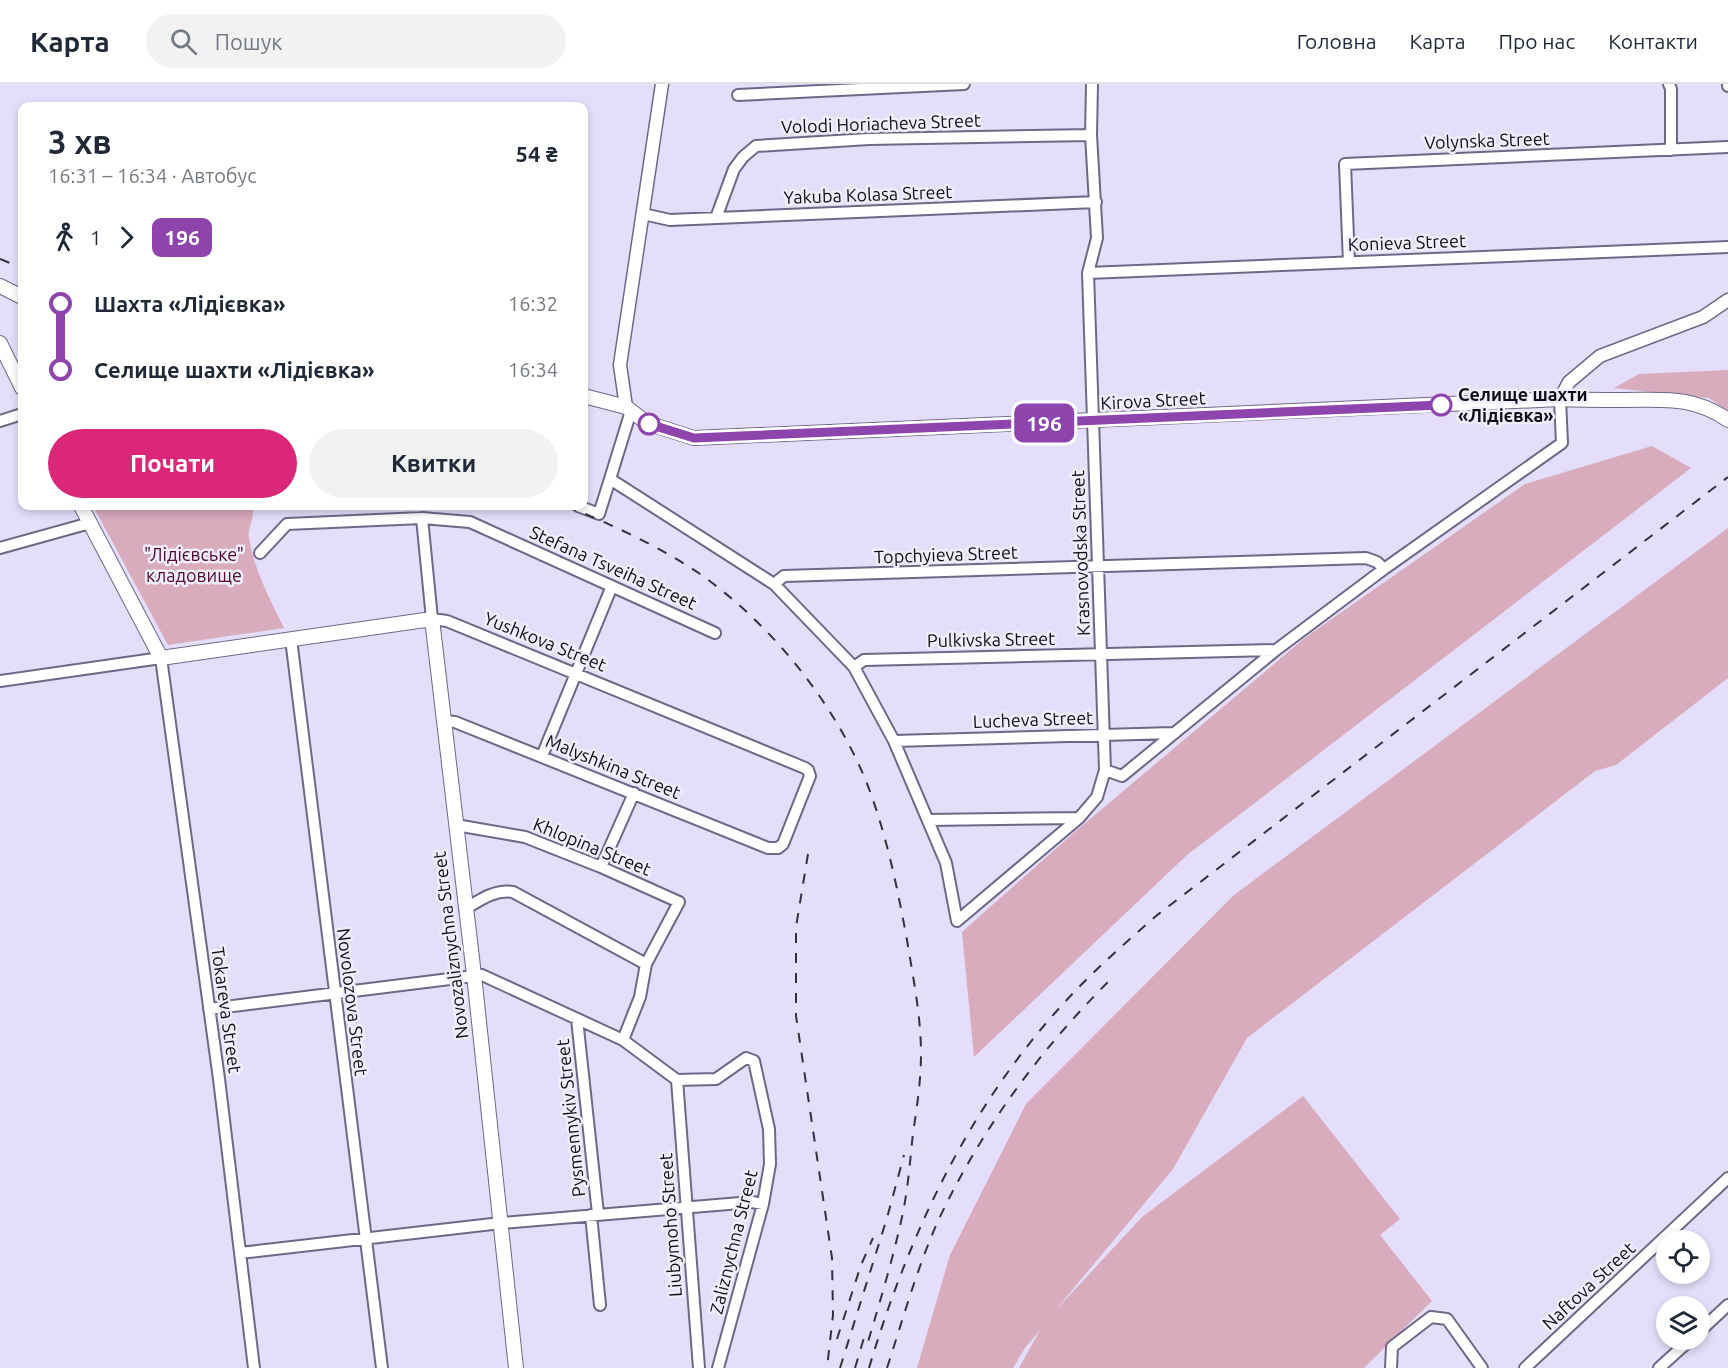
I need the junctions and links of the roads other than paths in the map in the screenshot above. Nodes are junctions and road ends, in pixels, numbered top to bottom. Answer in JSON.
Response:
{"nodes":[{"id":1,"x":662,"y":84,"type":"edge"},
{"id":2,"x":964,"y":84,"type":"edge"},
{"id":3,"x":1092,"y":84,"type":"edge"},
{"id":4,"x":1669,"y":84,"type":"edge"},
{"id":5,"x":738,"y":95,"type":"dead end"},
{"id":6,"x":1090,"y":135,"type":"junction"},
{"id":7,"x":1728,"y":147,"type":"edge"},
{"id":8,"x":1671,"y":150,"type":"junction"},
{"id":9,"x":1096,"y":202,"type":"junction"},
{"id":10,"x":643,"y":214,"type":"junction"},
{"id":11,"x":717,"y":218,"type":"junction"},
{"id":12,"x":1728,"y":247,"type":"edge"},
{"id":13,"x":1349,"y":262,"type":"junction"},
{"id":14,"x":1088,"y":273,"type":"junction"},
{"id":15,"x":0,"y":286,"type":"edge"},
{"id":16,"x":18,"y":295,"type":"edge"},
{"id":17,"x":1728,"y":300,"type":"edge"},
{"id":18,"x":1,"y":347,"type":"edge"},
{"id":19,"x":18,"y":376,"type":"edge"},
{"id":20,"x":588,"y":397,"type":"edge"},
{"id":21,"x":1560,"y":399,"type":"junction"},
{"id":22,"x":628,"y":409,"type":"junction"},
{"id":23,"x":18,"y":415,"type":"edge"},
{"id":24,"x":1728,"y":420,"type":"edge"},
{"id":25,"x":0,"y":421,"type":"edge"},
{"id":26,"x":1092,"y":422,"type":"junction"},
{"id":27,"x":610,"y":479,"type":"junction"},
{"id":28,"x":83,"y":510,"type":"edge"},
{"id":29,"x":588,"y":510,"type":"edge"},
{"id":30,"x":422,"y":518,"type":"junction"},
{"id":31,"x":90,"y":523,"type":"junction"},
{"id":32,"x":0,"y":548,"type":"edge"},
{"id":33,"x":260,"y":553,"type":"dead end"},
{"id":34,"x":1098,"y":567,"type":"junction"},
{"id":35,"x":1384,"y":569,"type":"junction"},
{"id":36,"x":774,"y":584,"type":"junction"},
{"id":37,"x":612,"y":586,"type":"junction"},
{"id":38,"x":432,"y":619,"type":"junction"},
{"id":39,"x":715,"y":633,"type":"dead end"},
{"id":40,"x":291,"y":639,"type":"junction"},
{"id":41,"x":1276,"y":650,"type":"junction"},
{"id":42,"x":1101,"y":654,"type":"junction"},
{"id":43,"x":161,"y":658,"type":"junction"},
{"id":44,"x":854,"y":668,"type":"junction"},
{"id":45,"x":576,"y":674,"type":"junction"},
{"id":46,"x":0,"y":681,"type":"edge"},
{"id":47,"x":444,"y":721,"type":"junction"},
{"id":48,"x":1173,"y":733,"type":"junction"},
{"id":49,"x":1104,"y":735,"type":"junction"},
{"id":50,"x":894,"y":741,"type":"junction"},
{"id":51,"x":542,"y":756,"type":"junction"},
{"id":52,"x":1105,"y":770,"type":"junction"},
{"id":53,"x":634,"y":793,"type":"junction"},
{"id":54,"x":1079,"y":818,"type":"junction"},
{"id":55,"x":928,"y":820,"type":"junction"},
{"id":56,"x":456,"y":825,"type":"junction"},
{"id":57,"x":768,"y":848,"type":"joint"},
{"id":58,"x":601,"y":867,"type":"junction"},
{"id":59,"x":465,"y":909,"type":"junction"},
{"id":60,"x":646,"y":964,"type":"junction"},
{"id":61,"x":474,"y":975,"type":"junction"},
{"id":62,"x":335,"y":992,"type":"junction"},
{"id":63,"x":209,"y":1010,"type":"junction"},
{"id":64,"x":576,"y":1018,"type":"junction"},
{"id":65,"x":623,"y":1040,"type":"junction"},
{"id":66,"x":677,"y":1080,"type":"junction"},
{"id":67,"x":1728,"y":1178,"type":"edge"},
{"id":68,"x":763,"y":1204,"type":"junction"},
{"id":69,"x":687,"y":1207,"type":"junction"},
{"id":70,"x":595,"y":1215,"type":"junction"},
{"id":71,"x":501,"y":1223,"type":"junction"},
{"id":72,"x":365,"y":1239,"type":"junction"},
{"id":73,"x":240,"y":1253,"type":"junction"},
{"id":74,"x":600,"y":1305,"type":"dead end"},
{"id":75,"x":1728,"y":1305,"type":"edge"},
{"id":76,"x":1710,"y":1322,"type":"edge"},
{"id":77,"x":1679,"y":1350,"type":"edge"},
{"id":78,"x":255,"y":1368,"type":"edge"},
{"id":79,"x":381,"y":1368,"type":"edge"},
{"id":80,"x":516,"y":1368,"type":"edge"},
{"id":81,"x":699,"y":1368,"type":"edge"},
{"id":82,"x":718,"y":1368,"type":"edge"},
{"id":83,"x":1391,"y":1368,"type":"edge"},
{"id":84,"x":1482,"y":1368,"type":"edge"},
{"id":85,"x":1525,"y":1368,"type":"edge"},
{"id":86,"x":1659,"y":1368,"type":"edge"}],
"edges":[{"from":1,"to":10,"type":"street"},
{"from":2,"to":5,"type":"street"},
{"from":3,"to":6,"type":"street","name":"Krasnovodska Street"},
{"from":4,"to":8,"type":"street"},
{"from":6,"to":9,"type":"street","name":"Krasnovodska Street"},
{"from":6,"to":11,"type":"street","name":"Volodi Horiacheva Street"},
{"from":7,"to":8,"type":"street","name":"Volynska Street"},
{"from":8,"to":13,"type":"street","name":"Volynska Street"},
{"from":9,"to":11,"type":"street","name":"Yakuba Kolasa Street"},
{"from":9,"to":14,"type":"street","name":"Krasnovodska Street"},
{"from":10,"to":11,"type":"street","name":"Yakuba Kolasa Street"},
{"from":10,"to":22,"type":"street"},
{"from":12,"to":13,"type":"street","name":"Konieva Street"},
{"from":13,"to":14,"type":"street","name":"Konieva Street"},
{"from":14,"to":26,"type":"street","name":"Krasnovodska Street"},
{"from":15,"to":16,"type":"main road"},
{"from":17,"to":21,"type":"street"},
{"from":18,"to":19,"type":"main road"},
{"from":20,"to":22,"type":"main road","name":"Kirova Street"},
{"from":21,"to":24,"type":"main road","name":"Kirova Street"},
{"from":21,"to":26,"type":"main road","name":"Kirova Street"},
{"from":21,"to":35,"type":"street"},
{"from":22,"to":26,"type":"main road","name":"Kirova Street"},
{"from":22,"to":27,"type":"street"},
{"from":23,"to":25,"type":"street"},
{"from":26,"to":34,"type":"street","name":"Krasnovodska Street"},
{"from":27,"to":29,"type":"street"},
{"from":27,"to":36,"type":"street"},
{"from":28,"to":31,"type":"main road"},
{"from":30,"to":33,"type":"street","name":"Stefana Tsveiha Street"},
{"from":30,"to":37,"type":"street","name":"Stefana Tsveiha Street"},
{"from":30,"to":38,"type":"street","name":"Novozaliznychna Street"},
{"from":31,"to":32,"type":"street"},
{"from":31,"to":43,"type":"main road"},
{"from":34,"to":35,"type":"street","name":"Topchyieva Street"},
{"from":34,"to":36,"type":"street","name":"Topchyieva Street"},
{"from":34,"to":42,"type":"street","name":"Krasnovodska Street"},
{"from":35,"to":41,"type":"street"},
{"from":36,"to":44,"type":"street"},
{"from":37,"to":39,"type":"street","name":"Stefana Tsveiha Street"},
{"from":37,"to":45,"type":"street"},
{"from":38,"to":40,"type":"main road","name":"Yushkova Street"},
{"from":38,"to":45,"type":"street","name":"Yushkova Street"},
{"from":38,"to":47,"type":"main road","name":"Novozaliznychna Street"},
{"from":40,"to":43,"type":"main road","name":"Yushkova Street"},
{"from":40,"to":62,"type":"street","name":"Novolozova Street"},
{"from":41,"to":42,"type":"street","name":"Pulkivska Street"},
{"from":41,"to":48,"type":"street"},
{"from":42,"to":44,"type":"street","name":"Pulkivska Street"},
{"from":42,"to":49,"type":"street","name":"Krasnovodska Street"},
{"from":43,"to":46,"type":"street"},
{"from":43,"to":63,"type":"street","name":"Tokareva Street"},
{"from":44,"to":50,"type":"street"},
{"from":45,"to":51,"type":"street"},
{"from":45,"to":57,"type":"street","name":"Yushkova Street"},
{"from":47,"to":51,"type":"street","name":"Malyshkina Street"},
{"from":47,"to":56,"type":"main road","name":"Novozaliznychna Street"},
{"from":48,"to":49,"type":"street","name":"Lucheva Street"},
{"from":48,"to":52,"type":"street"},
{"from":49,"to":50,"type":"street","name":"Lucheva Street"},
{"from":49,"to":52,"type":"street","name":"Krasnovodska Street"},
{"from":50,"to":55,"type":"street"},
{"from":51,"to":53,"type":"street","name":"Malyshkina Street"},
{"from":52,"to":54,"type":"street","name":"Krasnovodska Street"},
{"from":53,"to":57,"type":"street","name":"Malyshkina Street"},
{"from":53,"to":58,"type":"street"},
{"from":54,"to":55,"type":"street"},
{"from":54,"to":55,"type":"street","name":"Krasnovodska Street"},
{"from":56,"to":58,"type":"street","name":"Khlopina Street"},
{"from":56,"to":59,"type":"main road","name":"Novozaliznychna Street"},
{"from":58,"to":60,"type":"street","name":"Khlopina Street"},
{"from":59,"to":60,"type":"street"},
{"from":59,"to":61,"type":"main road","name":"Novozaliznychna Street"},
{"from":60,"to":65,"type":"street"},
{"from":61,"to":62,"type":"street"},
{"from":61,"to":64,"type":"street"},
{"from":61,"to":71,"type":"main road","name":"Novozaliznychna Street"},
{"from":62,"to":63,"type":"street"},
{"from":62,"to":72,"type":"street","name":"Novolozova Street"},
{"from":63,"to":73,"type":"street","name":"Tokareva Street"},
{"from":64,"to":65,"type":"street"},
{"from":64,"to":70,"type":"street","name":"Pysmennykiv Street"},
{"from":65,"to":66,"type":"street"},
{"from":66,"to":68,"type":"street","name":"Zaliznychna Street"},
{"from":66,"to":69,"type":"street","name":"Liubymoho Street"},
{"from":67,"to":85,"type":"street","name":"Naftova Street"},
{"from":68,"to":69,"type":"street"},
{"from":68,"to":82,"type":"street","name":"Zaliznychna Street"},
{"from":69,"to":70,"type":"street"},
{"from":69,"to":81,"type":"street","name":"Liubymoho Street"},
{"from":70,"to":71,"type":"street"},
{"from":70,"to":74,"type":"street","name":"Pysmennykiv Street"},
{"from":71,"to":72,"type":"street"},
{"from":71,"to":80,"type":"main road","name":"Novozaliznychna Street"},
{"from":72,"to":73,"type":"street"},
{"from":72,"to":79,"type":"street","name":"Novolozova Street"},
{"from":73,"to":78,"type":"street","name":"Tokareva Street"},
{"from":75,"to":76,"type":"street"},
{"from":77,"to":86,"type":"street"},
{"from":83,"to":84,"type":"street"}]}
